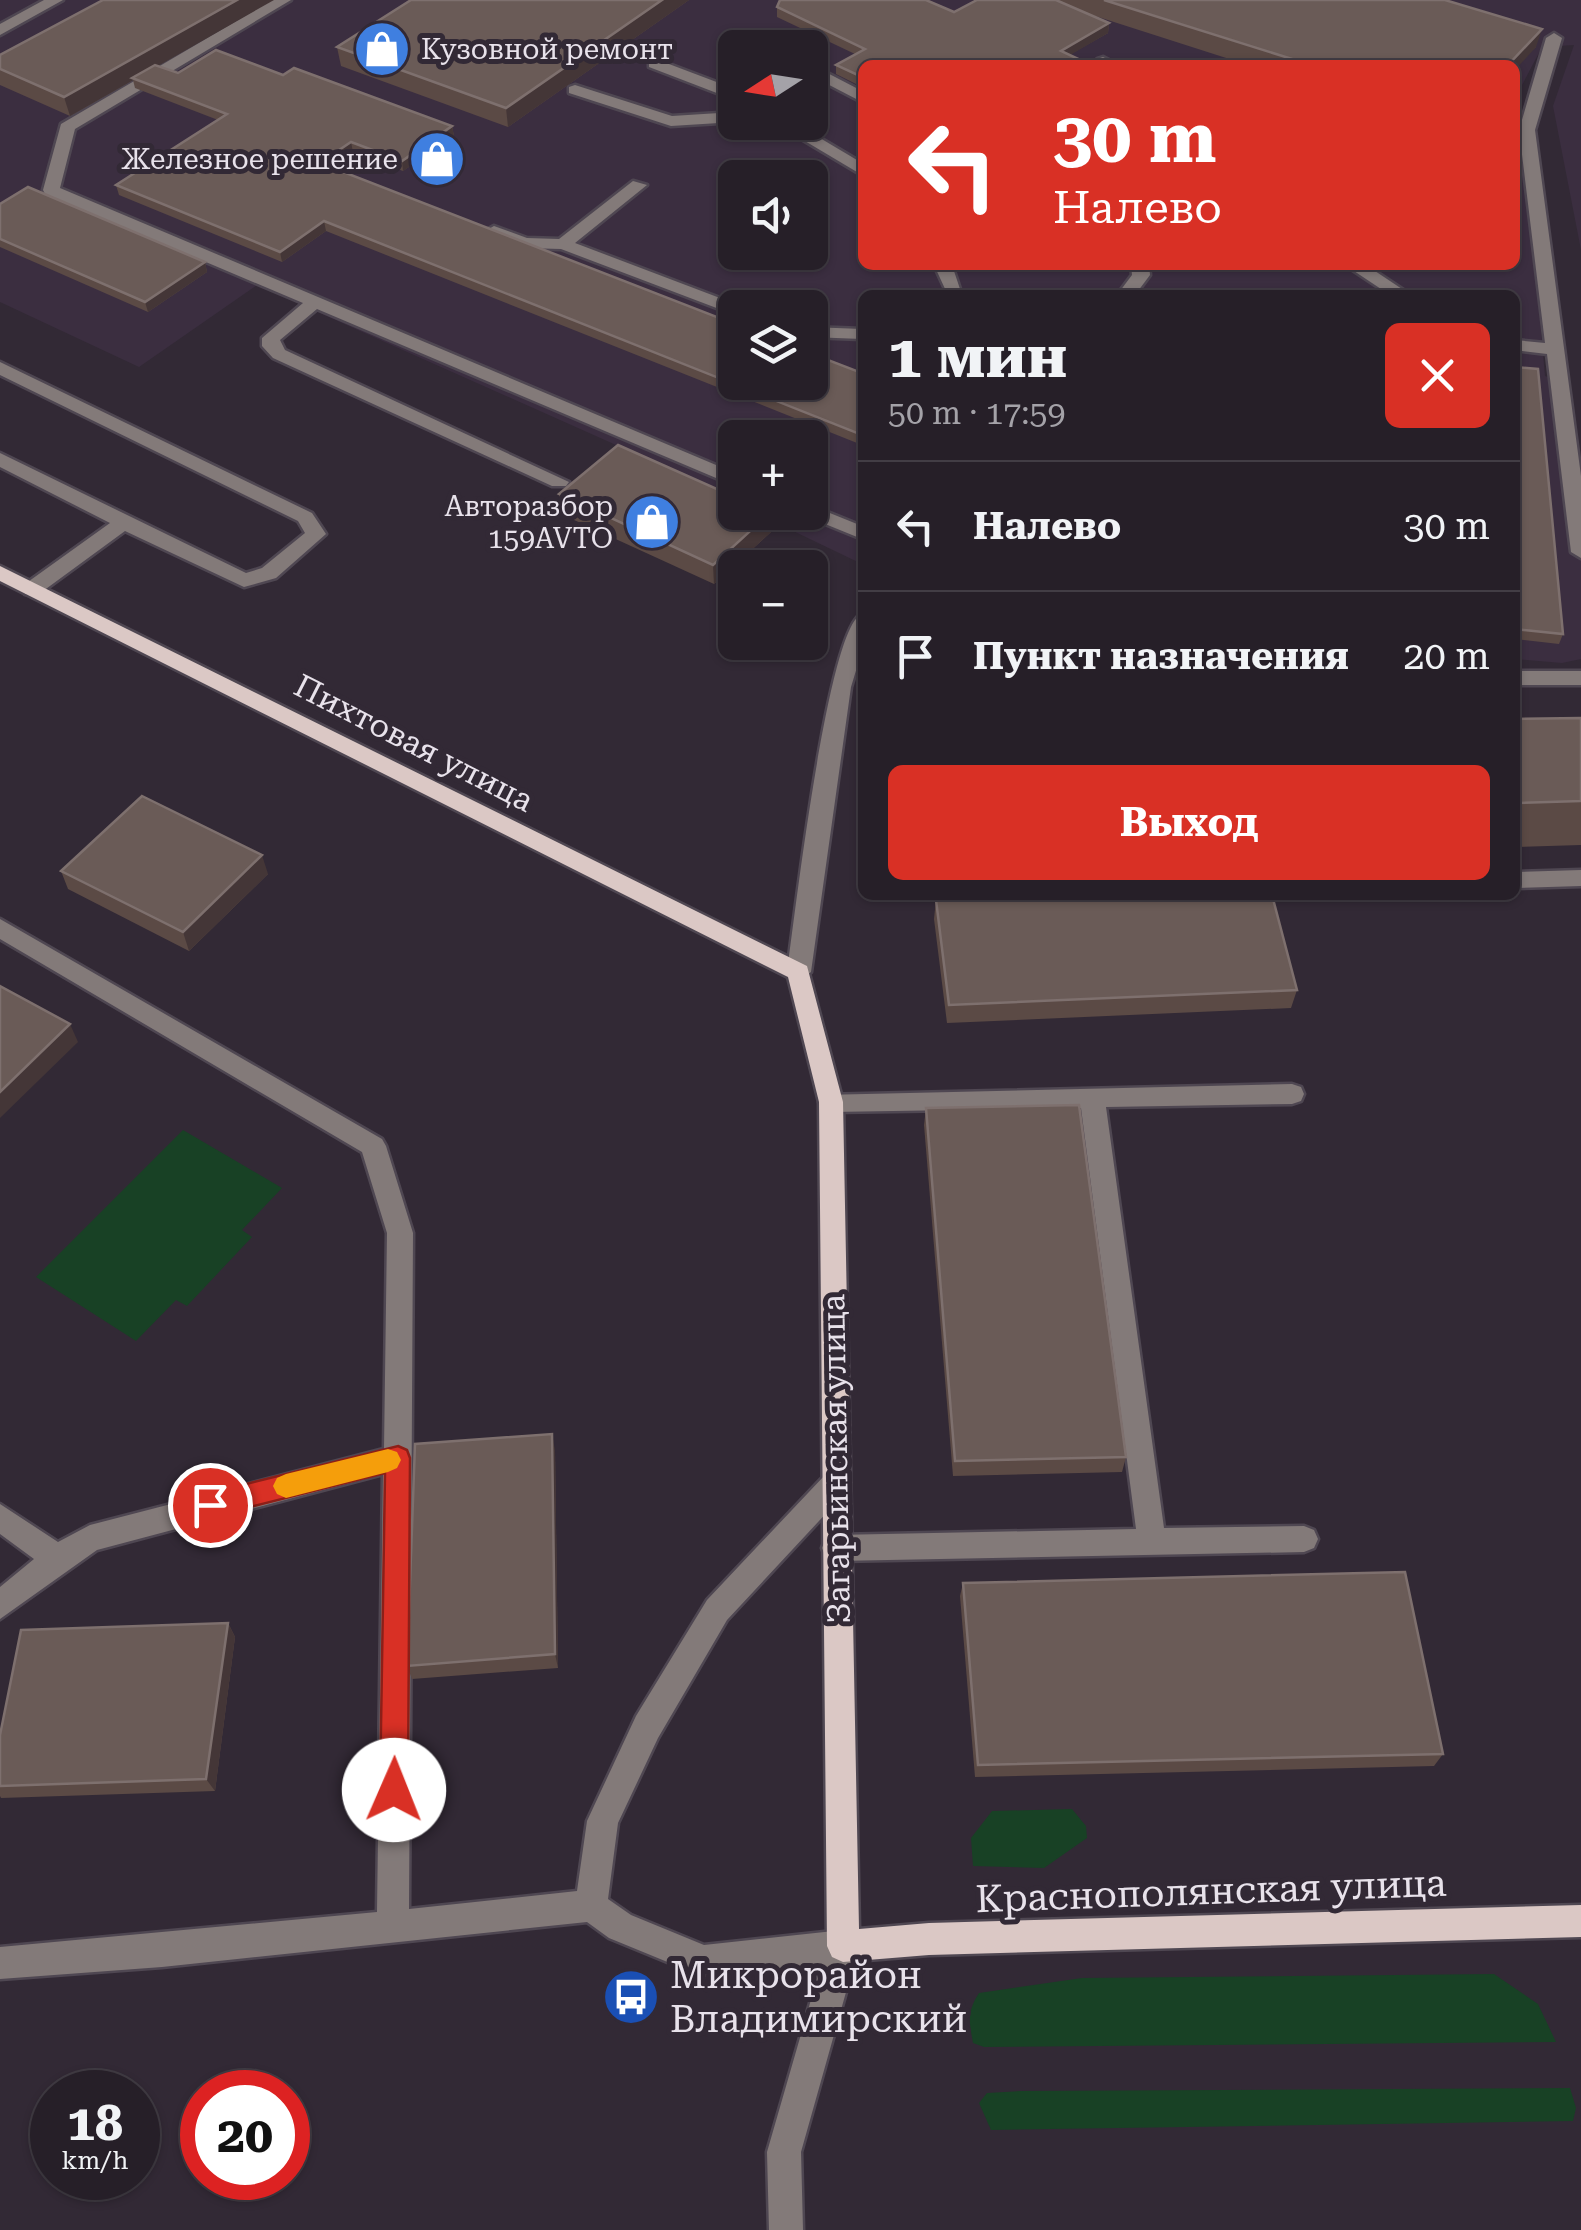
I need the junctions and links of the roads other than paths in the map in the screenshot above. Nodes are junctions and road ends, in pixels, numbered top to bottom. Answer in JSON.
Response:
{"nodes":[{"id":1,"x":55,"y":0,"type":"edge"},
{"id":2,"x":283,"y":0,"type":"edge"},
{"id":3,"x":0,"y":30,"type":"edge"},
{"id":4,"x":1554,"y":38,"type":"dead end"},
{"id":5,"x":655,"y":64,"type":"dead end"},
{"id":6,"x":828,"y":79,"type":"edge"},
{"id":7,"x":718,"y":86,"type":"edge"},
{"id":8,"x":575,"y":90,"type":"edge"},
{"id":9,"x":858,"y":95,"type":"edge"},
{"id":10,"x":718,"y":117,"type":"edge"},
{"id":11,"x":812,"y":140,"type":"edge"},
{"id":12,"x":858,"y":168,"type":"edge"},
{"id":13,"x":640,"y":185,"type":"dead end"},
{"id":14,"x":472,"y":222,"type":"edge"},
{"id":15,"x":564,"y":244,"type":"junction"},
{"id":16,"x":1362,"y":270,"type":"edge"},
{"id":17,"x":1394,"y":290,"type":"edge"},
{"id":18,"x":316,"y":302,"type":"junction"},
{"id":19,"x":718,"y":303,"type":"edge"},
{"id":20,"x":828,"y":333,"type":"edge"},
{"id":21,"x":858,"y":334,"type":"edge"},
{"id":22,"x":1520,"y":346,"type":"edge"},
{"id":23,"x":1555,"y":350,"type":"junction"},
{"id":24,"x":0,"y":368,"type":"edge"},
{"id":25,"x":0,"y":459,"type":"edge"},
{"id":26,"x":718,"y":473,"type":"edge"},
{"id":27,"x":559,"y":482,"type":"dead end"},
{"id":28,"x":828,"y":519,"type":"edge"},
{"id":29,"x":124,"y":522,"type":"junction"},
{"id":30,"x":858,"y":532,"type":"edge"},
{"id":31,"x":1581,"y":552,"type":"edge"},
{"id":32,"x":0,"y":573,"type":"edge"},
{"id":33,"x":32,"y":589,"type":"junction"},
{"id":34,"x":858,"y":645,"type":"edge"},
{"id":35,"x":1520,"y":678,"type":"edge"},
{"id":36,"x":1581,"y":678,"type":"edge"},
{"id":37,"x":851,"y":686,"type":"edge"},
{"id":38,"x":1581,"y":878,"type":"edge"},
{"id":39,"x":1520,"y":880,"type":"edge"},
{"id":40,"x":2,"y":932,"type":"edge"},
{"id":41,"x":799,"y":972,"type":"junction"},
{"id":42,"x":1292,"y":1094,"type":"dead end"},
{"id":43,"x":1092,"y":1098,"type":"junction"},
{"id":44,"x":831,"y":1102,"type":"junction"},
{"id":45,"x":398,"y":1458,"type":"junction"},
{"id":46,"x":835,"y":1484,"type":"junction"},
{"id":47,"x":0,"y":1517,"type":"edge"},
{"id":48,"x":1304,"y":1539,"type":"dead end"},
{"id":49,"x":1152,"y":1542,"type":"junction"},
{"id":50,"x":836,"y":1548,"type":"junction"},
{"id":51,"x":57,"y":1558,"type":"junction"},
{"id":52,"x":0,"y":1605,"type":"edge"},
{"id":53,"x":591,"y":1906,"type":"junction"},
{"id":54,"x":1581,"y":1922,"type":"edge"},
{"id":55,"x":393,"y":1925,"type":"junction"},
{"id":56,"x":843,"y":1946,"type":"junction"},
{"id":57,"x":0,"y":1963,"type":"edge"},
{"id":58,"x":786,"y":2230,"type":"edge"}],
"edges":[{"from":1,"to":3,"type":"street"},
{"from":2,"to":18,"type":"street"},
{"from":4,"to":23,"type":"street"},
{"from":5,"to":7,"type":"street"},
{"from":6,"to":9,"type":"street"},
{"from":8,"to":10,"type":"street"},
{"from":11,"to":12,"type":"street"},
{"from":13,"to":15,"type":"street"},
{"from":14,"to":15,"type":"street"},
{"from":15,"to":19,"type":"street"},
{"from":16,"to":17,"type":"street"},
{"from":18,"to":26,"type":"street"},
{"from":18,"to":27,"type":"street"},
{"from":20,"to":21,"type":"street"},
{"from":22,"to":23,"type":"street"},
{"from":23,"to":31,"type":"street"},
{"from":24,"to":29,"type":"street"},
{"from":25,"to":29,"type":"street"},
{"from":28,"to":30,"type":"street"},
{"from":29,"to":33,"type":"street"},
{"from":32,"to":33,"type":"main road","name":"Пихтовая улица"},
{"from":33,"to":41,"type":"main road","name":"Пихтовая улица"},
{"from":34,"to":37,"type":"street","name":"Загарьинская улица"},
{"from":35,"to":36,"type":"street"},
{"from":37,"to":41,"type":"street","name":"Загарьинская улица"},
{"from":38,"to":39,"type":"street"},
{"from":40,"to":45,"type":"street"},
{"from":41,"to":44,"type":"main road","name":"Загарьинская улица"},
{"from":42,"to":43,"type":"street"},
{"from":43,"to":44,"type":"street"},
{"from":43,"to":49,"type":"street"},
{"from":44,"to":46,"type":"main road","name":"Загарьинская улица"},
{"from":45,"to":51,"type":"street"},
{"from":45,"to":55,"type":"street"},
{"from":46,"to":50,"type":"main road","name":"Загарьинская улица"},
{"from":46,"to":53,"type":"street"},
{"from":47,"to":51,"type":"street"},
{"from":48,"to":49,"type":"street"},
{"from":49,"to":50,"type":"street"},
{"from":50,"to":56,"type":"main road","name":"Загарьинская улица"},
{"from":51,"to":52,"type":"street"},
{"from":53,"to":55,"type":"street"},
{"from":53,"to":56,"type":"street"},
{"from":54,"to":56,"type":"main road","name":"Краснополянская улица"},
{"from":55,"to":57,"type":"street"},
{"from":56,"to":58,"type":"street","name":"Загарьинская улица"}]}
